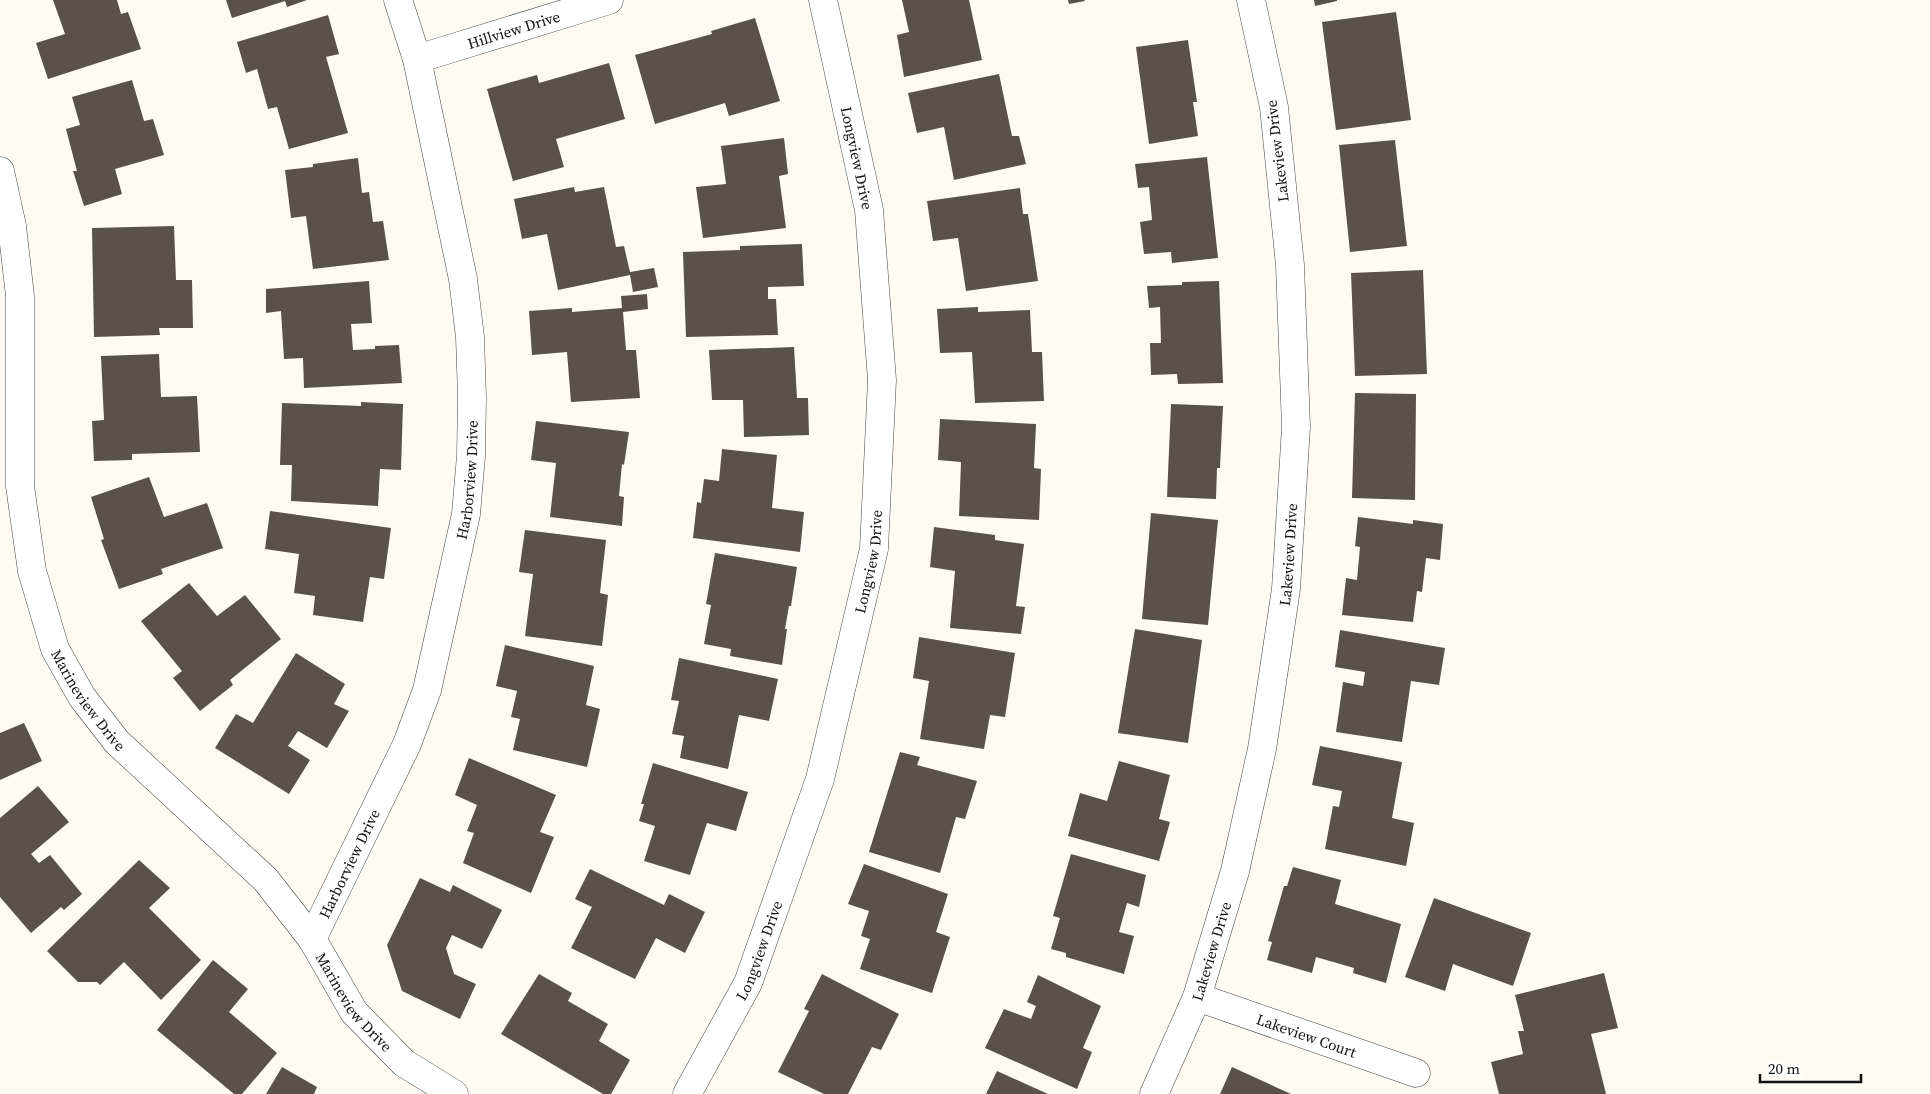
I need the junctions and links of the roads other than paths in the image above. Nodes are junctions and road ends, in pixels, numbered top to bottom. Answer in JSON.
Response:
{"nodes":[{"id":1,"x":398,"y":0,"type":"edge"},
{"id":2,"x":609,"y":0,"type":"edge"},
{"id":3,"x":823,"y":0,"type":"edge"},
{"id":4,"x":1251,"y":0,"type":"edge"},
{"id":5,"x":417,"y":59,"type":"junction"},
{"id":6,"x":0,"y":171,"type":"edge"},
{"id":7,"x":312,"y":939,"type":"junction"},
{"id":8,"x":1197,"y":997,"type":"junction"},
{"id":9,"x":1416,"y":1073,"type":"dead end"},
{"id":10,"x":454,"y":1094,"type":"edge"},
{"id":11,"x":686,"y":1094,"type":"edge"},
{"id":12,"x":1154,"y":1094,"type":"edge"}],
"edges":[{"from":1,"to":5,"type":"street","name":"Harborview Drive"},
{"from":2,"to":5,"type":"street","name":"Hillview Drive"},
{"from":3,"to":11,"type":"street","name":"Longview Drive"},
{"from":4,"to":8,"type":"street","name":"Lakeview Drive"},
{"from":5,"to":7,"type":"street","name":"Harborview Drive"},
{"from":6,"to":7,"type":"street","name":"Marineview Drive"},
{"from":7,"to":10,"type":"street","name":"Marineview Drive"},
{"from":8,"to":9,"type":"street","name":"Lakeview Court"},
{"from":8,"to":12,"type":"street","name":"Lakeview Drive"}]}
